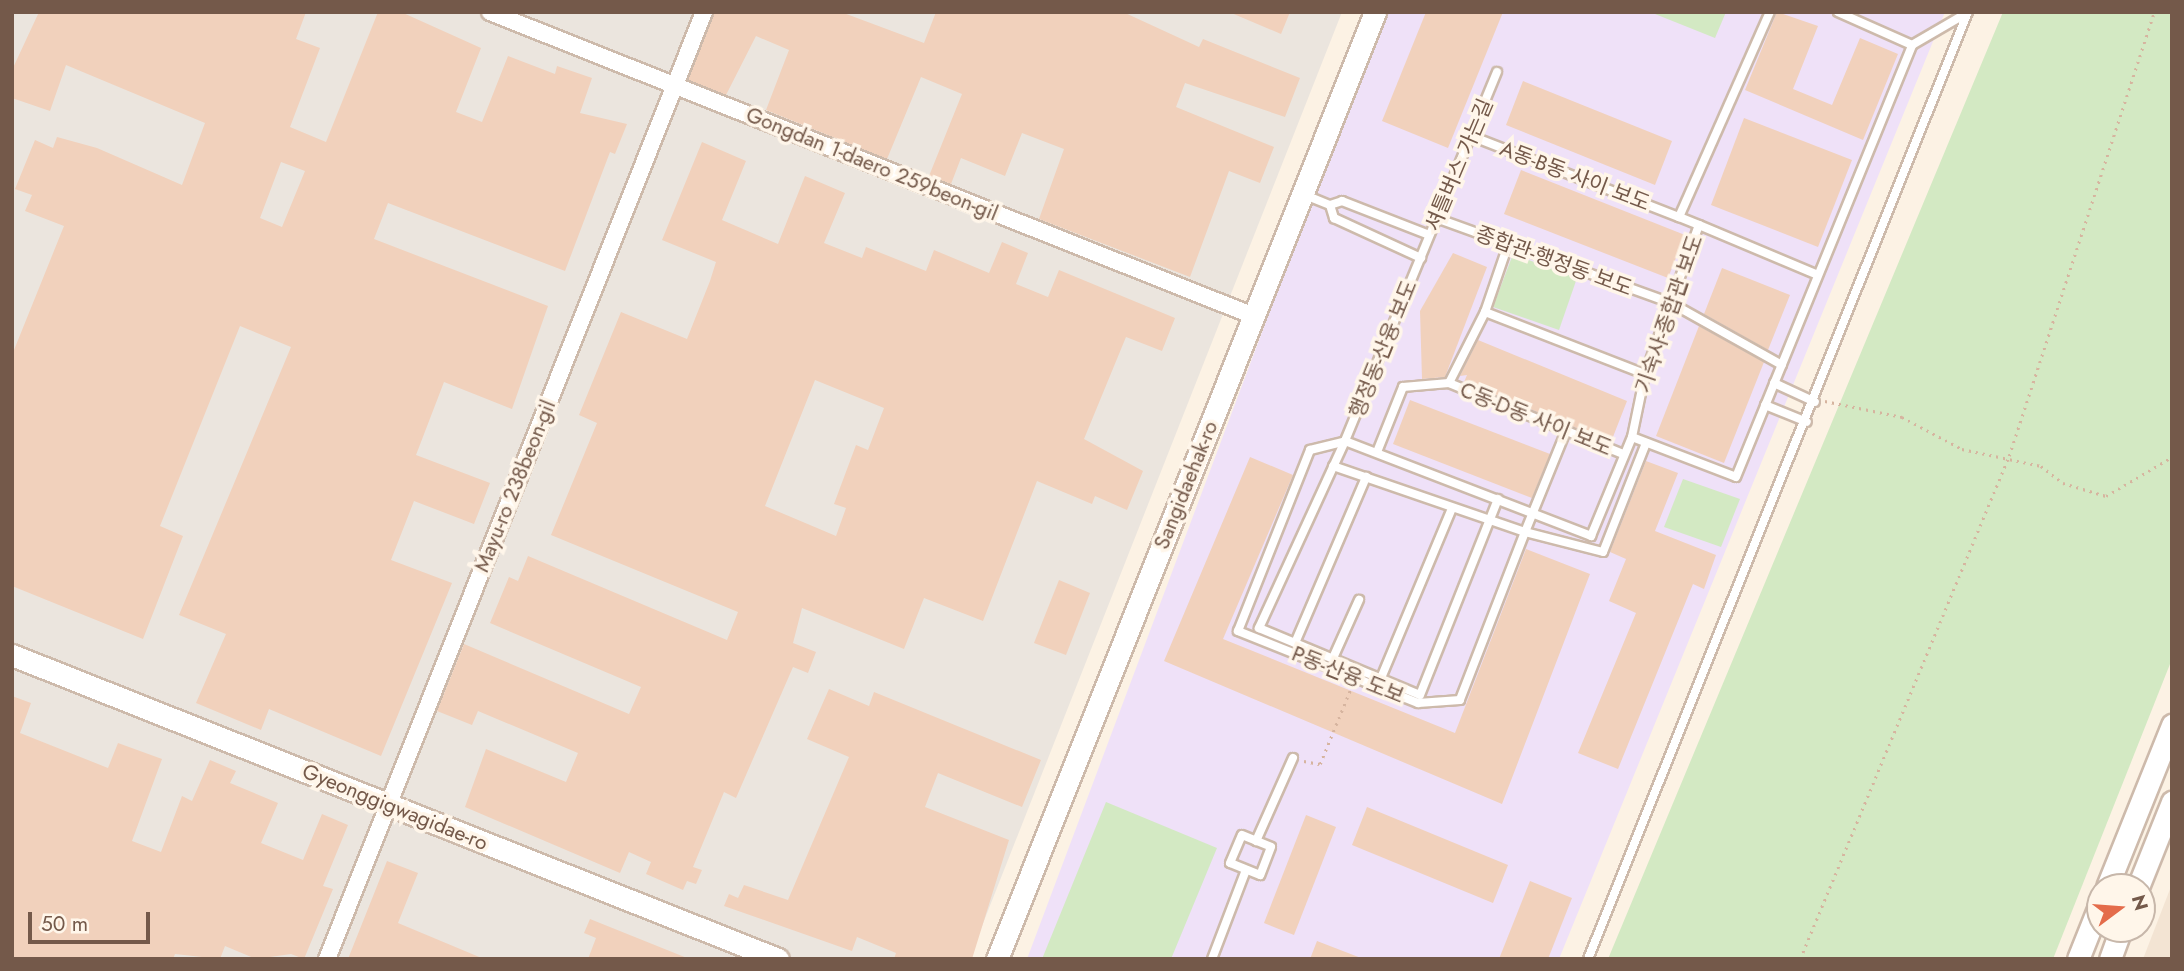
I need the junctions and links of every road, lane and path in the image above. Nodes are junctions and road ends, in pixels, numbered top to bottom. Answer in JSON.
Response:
{"nodes":[{"id":1,"x":490,"y":12,"type":"edge"},
{"id":2,"x":704,"y":12,"type":"edge"},
{"id":3,"x":1375,"y":12,"type":"edge"},
{"id":4,"x":1770,"y":12,"type":"edge"},
{"id":5,"x":1839,"y":12,"type":"edge"},
{"id":6,"x":2154,"y":12,"type":"edge"},
{"id":7,"x":1968,"y":13,"type":"edge"},
{"id":8,"x":1912,"y":45,"type":"junction"},
{"id":9,"x":1497,"y":72,"type":"dead end"},
{"id":10,"x":675,"y":85,"type":"junction"},
{"id":11,"x":1471,"y":136,"type":"junction"},
{"id":12,"x":1303,"y":194,"type":"junction"},
{"id":13,"x":1330,"y":205,"type":"junction"},
{"id":14,"x":1679,"y":217,"type":"junction"},
{"id":15,"x":1436,"y":218,"type":"junction"},
{"id":16,"x":1699,"y":225,"type":"junction"},
{"id":17,"x":1429,"y":235,"type":"junction"},
{"id":18,"x":1508,"y":245,"type":"junction"},
{"id":19,"x":1421,"y":258,"type":"junction"},
{"id":20,"x":1818,"y":275,"type":"junction"},
{"id":21,"x":1671,"y":303,"type":"junction"},
{"id":22,"x":1486,"y":312,"type":"junction"},
{"id":23,"x":1254,"y":316,"type":"junction"},
{"id":24,"x":1782,"y":365,"type":"junction"},
{"id":25,"x":1645,"y":374,"type":"junction"},
{"id":26,"x":1449,"y":383,"type":"junction"},
{"id":27,"x":1774,"y":383,"type":"junction"},
{"id":28,"x":1834,"y":400,"type":"dead end"},
{"id":29,"x":1815,"y":402,"type":"junction"},
{"id":30,"x":1765,"y":405,"type":"junction"},
{"id":31,"x":1807,"y":422,"type":"junction"},
{"id":32,"x":1566,"y":431,"type":"junction"},
{"id":33,"x":1632,"y":437,"type":"junction"},
{"id":34,"x":1345,"y":441,"type":"junction"},
{"id":35,"x":1646,"y":443,"type":"junction"},
{"id":36,"x":1377,"y":452,"type":"junction"},
{"id":37,"x":1623,"y":454,"type":"junction"},
{"id":38,"x":2009,"y":456,"type":"junction"},
{"id":39,"x":2172,"y":457,"type":"edge"},
{"id":40,"x":1333,"y":466,"type":"junction"},
{"id":41,"x":1366,"y":477,"type":"junction"},
{"id":42,"x":1498,"y":499,"type":"junction"},
{"id":43,"x":1452,"y":508,"type":"junction"},
{"id":44,"x":1534,"y":513,"type":"junction"},
{"id":45,"x":1489,"y":522,"type":"junction"},
{"id":46,"x":1525,"y":532,"type":"junction"},
{"id":47,"x":1359,"y":600,"type":"dead end"},
{"id":48,"x":1295,"y":643,"type":"junction"},
{"id":49,"x":12,"y":655,"type":"edge"},
{"id":50,"x":1333,"y":658,"type":"junction"},
{"id":51,"x":1359,"y":669,"type":"junction"},
{"id":52,"x":1381,"y":678,"type":"junction"},
{"id":53,"x":2172,"y":725,"type":"edge"},
{"id":54,"x":1293,"y":758,"type":"joint"},
{"id":55,"x":2172,"y":802,"type":"edge"},
{"id":56,"x":388,"y":804,"type":"junction"},
{"id":57,"x":1256,"y":841,"type":"junction"},
{"id":58,"x":1246,"y":870,"type":"junction"},
{"id":59,"x":2113,"y":873,"type":"edge"},
{"id":60,"x":2144,"y":873,"type":"edge"},
{"id":61,"x":2086,"y":939,"type":"edge"},
{"id":62,"x":327,"y":959,"type":"edge"},
{"id":63,"x":778,"y":959,"type":"edge"},
{"id":64,"x":997,"y":959,"type":"edge"},
{"id":65,"x":1212,"y":959,"type":"edge"},
{"id":66,"x":1588,"y":959,"type":"edge"},
{"id":67,"x":1800,"y":959,"type":"edge"},
{"id":68,"x":2078,"y":959,"type":"edge"}],
"edges":[{"from":1,"to":10,"type":"street","name":"Gongdan 1-daero 259beon-gil"},
{"from":2,"to":10,"type":"street","name":"Mayu-ro 238beon-gil"},
{"from":3,"to":12,"type":"street","name":"Sangidaehak-ro"},
{"from":4,"to":14,"type":"lane","name":"기숙사-종합관 보도"},
{"from":5,"to":8,"type":"lane"},
{"from":6,"to":38,"type":"path"},
{"from":7,"to":8,"type":"lane"},
{"from":7,"to":29,"type":"lane"},
{"from":8,"to":20,"type":"lane"},
{"from":9,"to":11,"type":"lane","name":"셔틀버스 가는길"},
{"from":10,"to":23,"type":"street","name":"Gongdan 1-daero 259beon-gil"},
{"from":10,"to":56,"type":"street","name":"Mayu-ro 238beon-gil"},
{"from":11,"to":14,"type":"lane","name":"A동-B동 사이 보도"},
{"from":11,"to":15,"type":"lane","name":"셔틀버스 가는길"},
{"from":12,"to":13,"type":"lane"},
{"from":12,"to":23,"type":"street","name":"Sangidaehak-ro"},
{"from":13,"to":17,"type":"lane"},
{"from":13,"to":19,"type":"lane"},
{"from":14,"to":16,"type":"lane","name":"기숙사-종합관 보도"},
{"from":15,"to":17,"type":"lane","name":"셔틀버스 가는길"},
{"from":15,"to":18,"type":"lane","name":"종합관-행정동 보도"},
{"from":16,"to":20,"type":"lane"},
{"from":16,"to":21,"type":"lane","name":"기숙사-종합관 보도"},
{"from":17,"to":19,"type":"lane","name":"셔틀버스 가는길"},
{"from":18,"to":21,"type":"lane","name":"종합관-행정동 보도"},
{"from":18,"to":22,"type":"lane"},
{"from":19,"to":34,"type":"lane","name":"행정동-산융 보도"},
{"from":20,"to":24,"type":"lane"},
{"from":21,"to":24,"type":"lane","name":"종합관-행정동 보도"},
{"from":21,"to":25,"type":"lane","name":"기숙사-종합관 보도"},
{"from":22,"to":25,"type":"lane"},
{"from":22,"to":26,"type":"lane"},
{"from":23,"to":64,"type":"street","name":"Sangidaehak-ro"},
{"from":24,"to":27,"type":"lane"},
{"from":25,"to":33,"type":"lane","name":"기숙사-종합관 보도"},
{"from":26,"to":32,"type":"lane","name":"C동-D동 사이 보도"},
{"from":26,"to":36,"type":"lane"},
{"from":27,"to":29,"type":"lane"},
{"from":27,"to":30,"type":"lane"},
{"from":28,"to":38,"type":"path"},
{"from":29,"to":31,"type":"lane"},
{"from":30,"to":31,"type":"lane"},
{"from":30,"to":35,"type":"lane"},
{"from":31,"to":66,"type":"lane"},
{"from":32,"to":37,"type":"lane","name":"C동-D동 사이 보도"},
{"from":32,"to":44,"type":"lane"},
{"from":33,"to":35,"type":"lane"},
{"from":33,"to":37,"type":"lane","name":"기숙사-종합관 보도"},
{"from":34,"to":36,"type":"lane"},
{"from":34,"to":40,"type":"lane","name":"행정동-산융 보도"},
{"from":34,"to":46,"type":"lane","name":"P동-산융 도보"},
{"from":35,"to":46,"type":"lane"},
{"from":36,"to":42,"type":"lane"},
{"from":37,"to":44,"type":"lane","name":"기숙사-종합관 보도"},
{"from":38,"to":39,"type":"path"},
{"from":38,"to":67,"type":"path"},
{"from":40,"to":41,"type":"lane"},
{"from":40,"to":48,"type":"lane","name":"행정동-산융 보도"},
{"from":41,"to":43,"type":"lane"},
{"from":41,"to":48,"type":"lane"},
{"from":42,"to":44,"type":"lane"},
{"from":42,"to":45,"type":"lane"},
{"from":43,"to":45,"type":"lane"},
{"from":43,"to":52,"type":"lane"},
{"from":44,"to":46,"type":"lane"},
{"from":45,"to":46,"type":"lane"},
{"from":45,"to":52,"type":"lane"},
{"from":47,"to":50,"type":"lane"},
{"from":48,"to":50,"type":"lane"},
{"from":49,"to":56,"type":"street","name":"Gyeonggigwagidae-ro"},
{"from":50,"to":51,"type":"lane"},
{"from":51,"to":52,"type":"lane"},
{"from":51,"to":54,"type":"path"},
{"from":53,"to":59,"type":"street"},
{"from":54,"to":57,"type":"lane"},
{"from":55,"to":60,"type":"street"},
{"from":56,"to":62,"type":"street","name":"Mayu-ro 238beon-gil"},
{"from":56,"to":63,"type":"street","name":"Gyeonggigwagidae-ro"},
{"from":57,"to":58,"type":"lane"},
{"from":57,"to":58,"type":"lane"},
{"from":58,"to":65,"type":"lane"},
{"from":61,"to":68,"type":"street"}]}
